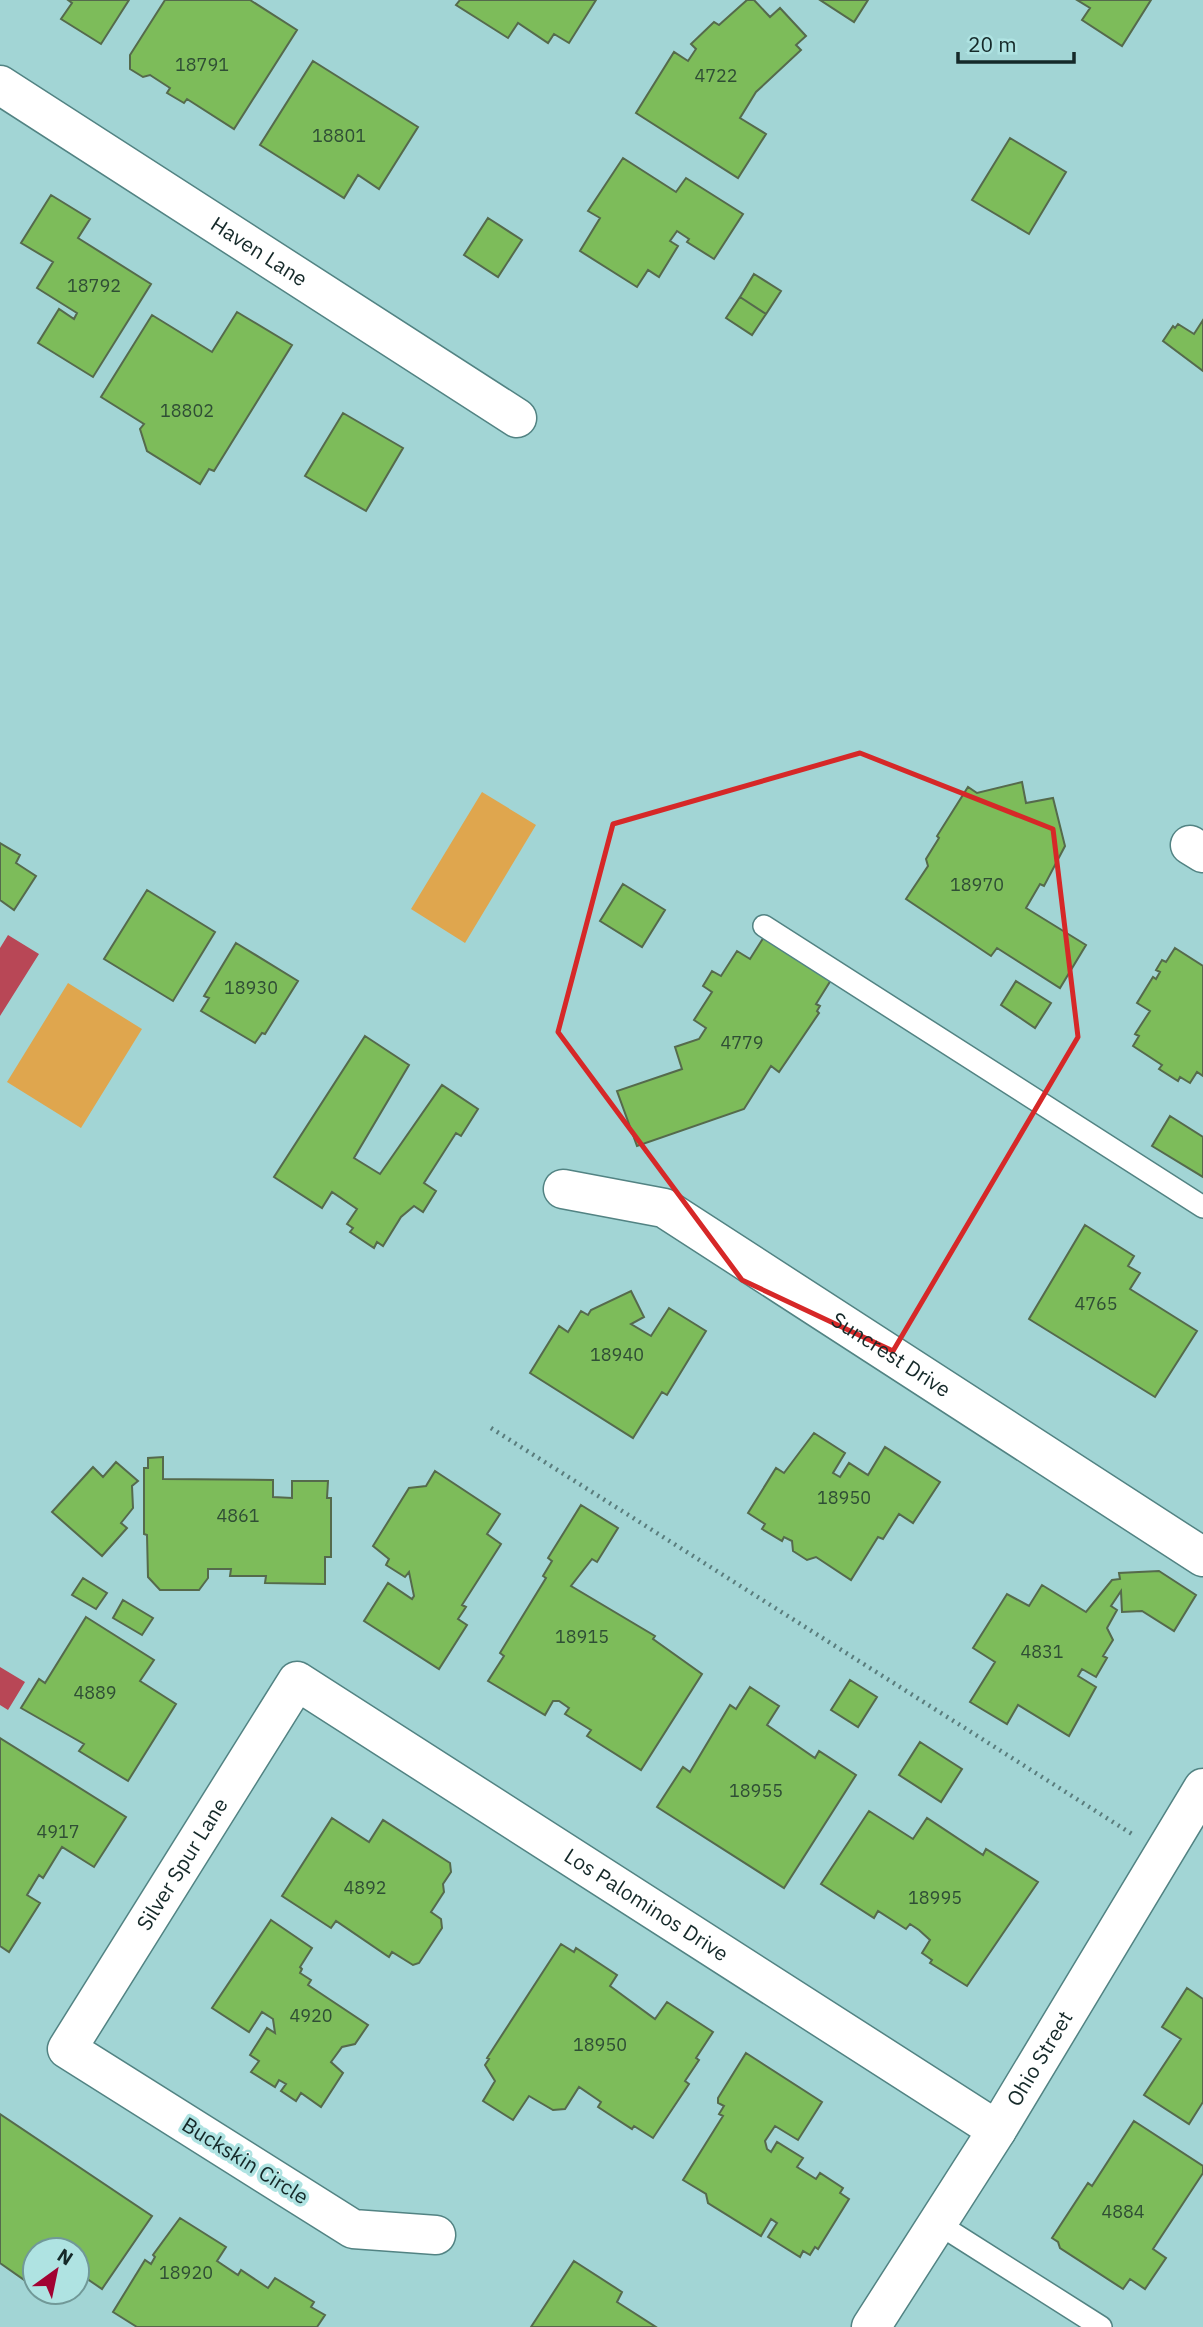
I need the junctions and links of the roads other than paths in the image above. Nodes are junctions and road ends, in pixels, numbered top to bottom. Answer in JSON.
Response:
{"nodes":[{"id":1,"x":0,"y":85,"type":"edge"},
{"id":2,"x":517,"y":418,"type":"dead end"},
{"id":3,"x":764,"y":926,"type":"dead end"},
{"id":4,"x":564,"y":1189,"type":"dead end"},
{"id":5,"x":1203,"y":1207,"type":"edge"},
{"id":6,"x":1203,"y":1557,"type":"edge"},
{"id":7,"x":297,"y":1681,"type":"joint"},
{"id":8,"x":1203,"y":1788,"type":"edge"},
{"id":9,"x":67,"y":2049,"type":"joint"},
{"id":10,"x":997,"y":2130,"type":"junction"},
{"id":11,"x":937,"y":2223,"type":"junction"},
{"id":12,"x":436,"y":2235,"type":"dead end"},
{"id":13,"x":871,"y":2327,"type":"edge"},
{"id":14,"x":1101,"y":2327,"type":"edge"}],
"edges":[{"from":1,"to":2,"type":"street","name":"Haven Lane"},
{"from":3,"to":5,"type":"lane"},
{"from":4,"to":6,"type":"street","name":"Suncrest Drive"},
{"from":7,"to":9,"type":"street","name":"Silver Spur Lane"},
{"from":7,"to":10,"type":"street","name":"Los Palominos Drive"},
{"from":8,"to":10,"type":"street","name":"Ohio Street"},
{"from":9,"to":12,"type":"street","name":"Buckskin Circle"},
{"from":10,"to":11,"type":"street","name":"Ohio Street"},
{"from":11,"to":13,"type":"street","name":"Ohio Street"},
{"from":11,"to":14,"type":"lane"}]}
